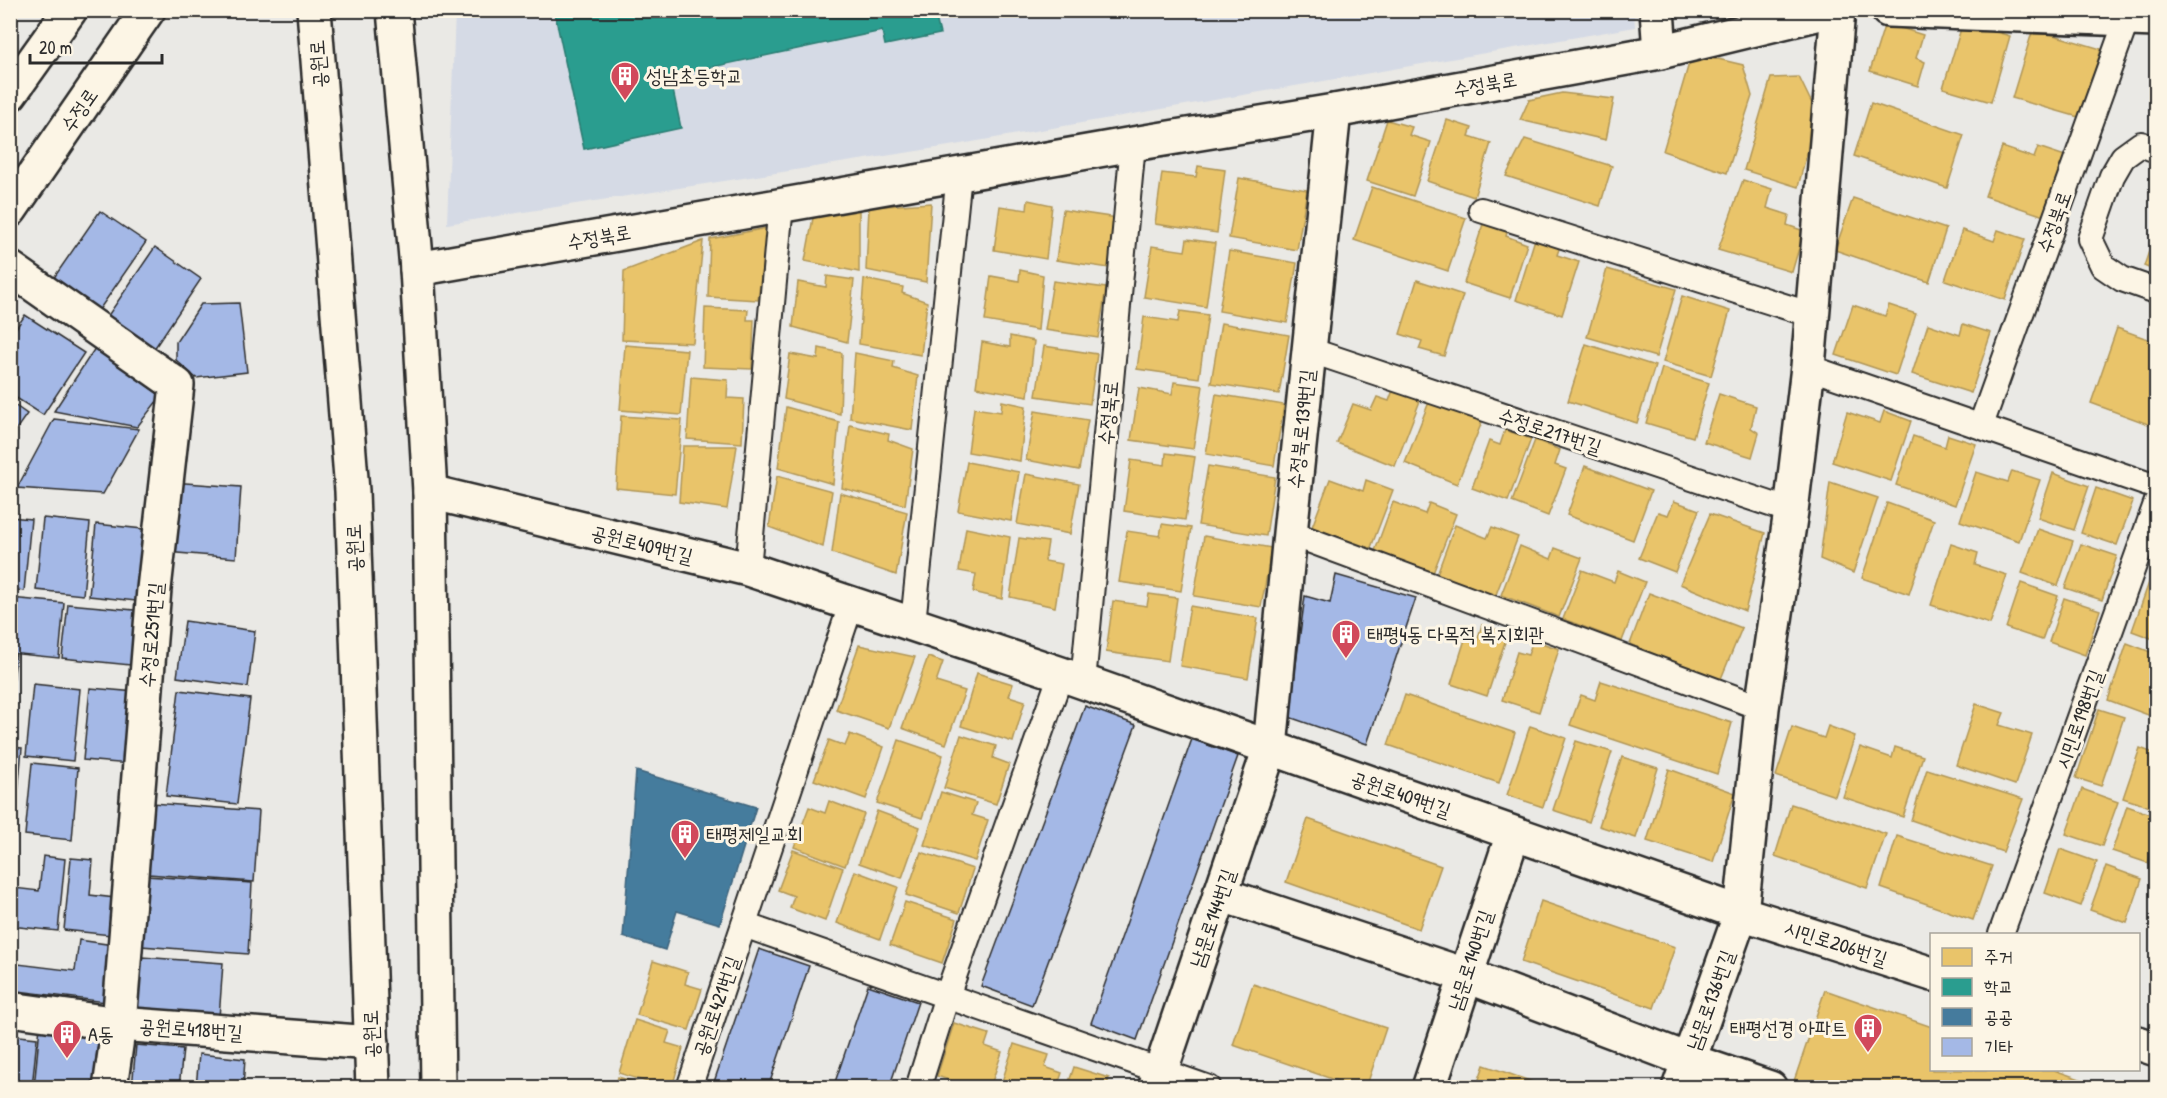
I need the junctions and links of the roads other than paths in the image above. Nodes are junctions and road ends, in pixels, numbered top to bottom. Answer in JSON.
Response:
{"nodes":[{"id":1,"x":70,"y":10,"type":"edge"},
{"id":2,"x":148,"y":10,"type":"edge"},
{"id":3,"x":314,"y":10,"type":"edge"},
{"id":4,"x":394,"y":10,"type":"edge"},
{"id":5,"x":1657,"y":10,"type":"edge"},
{"id":6,"x":1833,"y":10,"type":"edge"},
{"id":7,"x":1839,"y":10,"type":"edge"},
{"id":8,"x":1888,"y":10,"type":"edge"},
{"id":9,"x":2142,"y":20,"type":"edge"},
{"id":10,"x":1660,"y":52,"type":"junction"},
{"id":11,"x":10,"y":94,"type":"edge"},
{"id":12,"x":1334,"y":111,"type":"junction"},
{"id":13,"x":1133,"y":144,"type":"junction"},
{"id":14,"x":2157,"y":150,"type":"edge"},
{"id":15,"x":959,"y":174,"type":"junction"},
{"id":16,"x":781,"y":204,"type":"junction"},
{"id":17,"x":10,"y":210,"type":"edge"},
{"id":18,"x":1481,"y":210,"type":"dead end"},
{"id":19,"x":10,"y":268,"type":"edge"},
{"id":20,"x":417,"y":269,"type":"junction"},
{"id":21,"x":2157,"y":291,"type":"edge"},
{"id":22,"x":1812,"y":315,"type":"junction"},
{"id":23,"x":1309,"y":350,"type":"junction"},
{"id":24,"x":1808,"y":367,"type":"junction"},
{"id":25,"x":1982,"y":425,"type":"junction"},
{"id":26,"x":2157,"y":487,"type":"edge"},
{"id":27,"x":430,"y":492,"type":"junction"},
{"id":28,"x":2157,"y":504,"type":"edge"},
{"id":29,"x":1791,"y":511,"type":"junction"},
{"id":30,"x":1290,"y":533,"type":"junction"},
{"id":31,"x":748,"y":569,"type":"junction"},
{"id":32,"x":850,"y":605,"type":"junction"},
{"id":33,"x":913,"y":624,"type":"junction"},
{"id":34,"x":1072,"y":678,"type":"junction"},
{"id":35,"x":1762,"y":708,"type":"junction"},
{"id":36,"x":1270,"y":748,"type":"junction"},
{"id":37,"x":1513,"y":834,"type":"junction"},
{"id":38,"x":1220,"y":894,"type":"junction"},
{"id":39,"x":1741,"y":913,"type":"junction"},
{"id":40,"x":744,"y":926,"type":"junction"},
{"id":41,"x":2001,"y":933,"type":"edge"},
{"id":42,"x":1930,"y":973,"type":"edge"},
{"id":43,"x":1465,"y":975,"type":"junction"},
{"id":44,"x":947,"y":996,"type":"junction"},
{"id":45,"x":10,"y":1008,"type":"edge"},
{"id":46,"x":119,"y":1023,"type":"junction"},
{"id":47,"x":372,"y":1043,"type":"junction"},
{"id":48,"x":2140,"y":1043,"type":"edge"},
{"id":49,"x":2157,"y":1049,"type":"edge"},
{"id":50,"x":1684,"y":1074,"type":"edge"},
{"id":51,"x":1158,"y":1079,"type":"edge"},
{"id":52,"x":110,"y":1088,"type":"edge"},
{"id":53,"x":373,"y":1088,"type":"edge"},
{"id":54,"x":438,"y":1088,"type":"edge"},
{"id":55,"x":689,"y":1088,"type":"edge"},
{"id":56,"x":918,"y":1088,"type":"edge"},
{"id":57,"x":1209,"y":1088,"type":"edge"},
{"id":58,"x":1429,"y":1088,"type":"edge"},
{"id":59,"x":1770,"y":1088,"type":"edge"}],
"edges":[{"from":1,"to":11,"type":"street"},
{"from":2,"to":17,"type":"street","name":"수정로"},
{"from":3,"to":47,"type":"street","name":"공원로"},
{"from":4,"to":20,"type":"street"},
{"from":5,"to":10,"type":"street"},
{"from":6,"to":10,"type":"street","name":"수정북로"},
{"from":7,"to":22,"type":"street"},
{"from":8,"to":9,"type":"street","name":"수정북로"},
{"from":9,"to":25,"type":"lane","name":"수정북로"},
{"from":10,"to":12,"type":"street","name":"수정북로"},
{"from":12,"to":13,"type":"street","name":"수정북로"},
{"from":12,"to":23,"type":"street","name":"수정북로139번길"},
{"from":13,"to":15,"type":"street","name":"수정북로"},
{"from":13,"to":34,"type":"lane","name":"수정북로"},
{"from":14,"to":21,"type":"lane"},
{"from":15,"to":16,"type":"street","name":"수정북로"},
{"from":15,"to":33,"type":"lane"},
{"from":16,"to":20,"type":"street","name":"수정북로"},
{"from":16,"to":31,"type":"lane"},
{"from":18,"to":22,"type":"lane"},
{"from":19,"to":46,"type":"street","name":"수정로251번길"},
{"from":20,"to":27,"type":"street"},
{"from":22,"to":24,"type":"street"},
{"from":23,"to":29,"type":"lane","name":"수정로217번길"},
{"from":23,"to":30,"type":"street","name":"수정북로139번길"},
{"from":24,"to":25,"type":"lane"},
{"from":24,"to":29,"type":"street"},
{"from":25,"to":26,"type":"lane"},
{"from":27,"to":31,"type":"street","name":"공원로409번길"},
{"from":27,"to":54,"type":"street"},
{"from":28,"to":41,"type":"lane","name":"시민로198번길"},
{"from":29,"to":35,"type":"street"},
{"from":30,"to":35,"type":"lane"},
{"from":30,"to":36,"type":"street","name":"수정북로139번길"},
{"from":31,"to":32,"type":"street","name":"공원로409번길"},
{"from":32,"to":33,"type":"street","name":"공원로409번길"},
{"from":32,"to":40,"type":"lane"},
{"from":33,"to":34,"type":"street","name":"공원로409번길"},
{"from":34,"to":36,"type":"street","name":"공원로409번길"},
{"from":34,"to":44,"type":"lane"},
{"from":35,"to":39,"type":"street"},
{"from":36,"to":37,"type":"street","name":"공원로409번길"},
{"from":36,"to":38,"type":"street","name":"남문로144번길"},
{"from":37,"to":39,"type":"street","name":"공원로409번길"},
{"from":37,"to":43,"type":"street","name":"남문로140번길"},
{"from":38,"to":43,"type":"street"},
{"from":38,"to":51,"type":"street","name":"남문로144번길"},
{"from":39,"to":42,"type":"street","name":"시민로206번길"},
{"from":39,"to":50,"type":"street","name":"남문로136번길"},
{"from":40,"to":44,"type":"lane"},
{"from":40,"to":55,"type":"lane","name":"공원로421번길"},
{"from":43,"to":50,"type":"street"},
{"from":43,"to":58,"type":"street","name":"남문로140번길"},
{"from":44,"to":51,"type":"lane"},
{"from":44,"to":56,"type":"lane"},
{"from":45,"to":46,"type":"street","name":"공원로418번길"},
{"from":46,"to":47,"type":"street","name":"공원로418번길"},
{"from":46,"to":52,"type":"street","name":"수정로251번길"},
{"from":47,"to":53,"type":"street","name":"공원로"},
{"from":48,"to":49,"type":"street"},
{"from":50,"to":59,"type":"street"},
{"from":51,"to":57,"type":"lane"}]}
